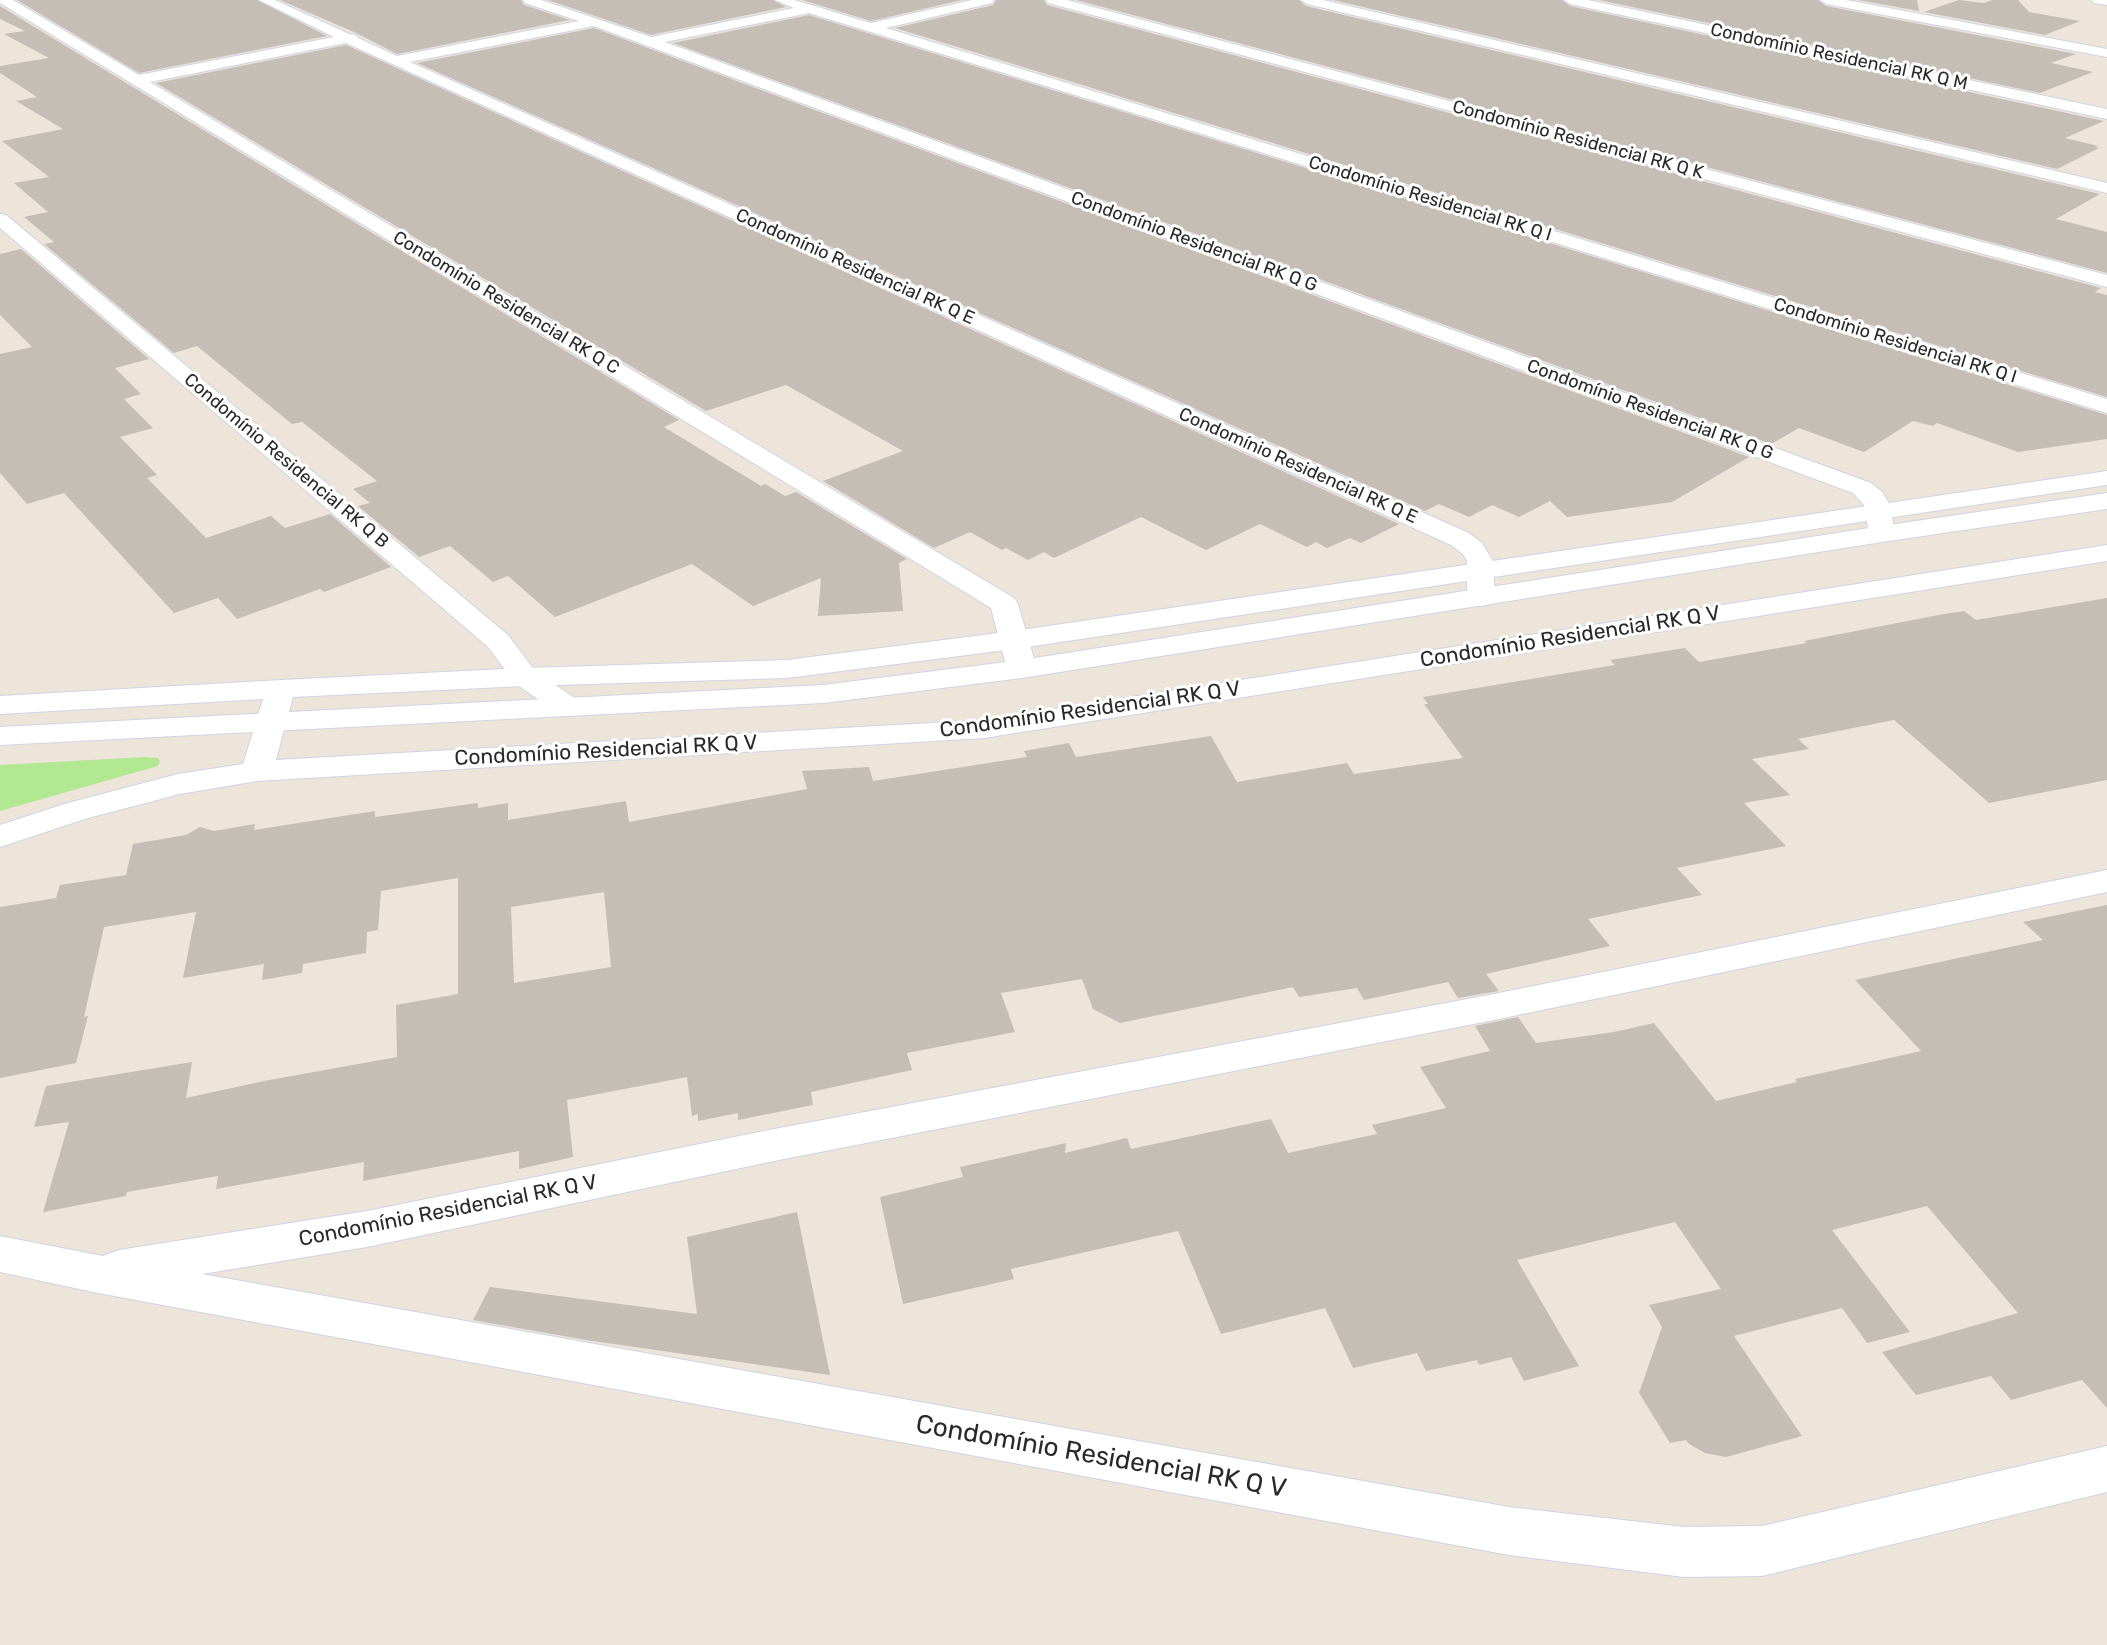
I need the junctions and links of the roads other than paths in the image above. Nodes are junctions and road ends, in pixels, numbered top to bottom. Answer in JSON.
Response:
{"nodes":[{"id":1,"x":4,"y":0,"type":"edge"},
{"id":2,"x":265,"y":0,"type":"edge"},
{"id":3,"x":529,"y":0,"type":"edge"},
{"id":4,"x":781,"y":0,"type":"edge"},
{"id":5,"x":988,"y":0,"type":"edge"},
{"id":6,"x":1052,"y":0,"type":"edge"},
{"id":7,"x":1307,"y":0,"type":"edge"},
{"id":8,"x":1570,"y":0,"type":"edge"},
{"id":9,"x":1826,"y":0,"type":"edge"},
{"id":10,"x":2098,"y":0,"type":"edge"},
{"id":11,"x":1118,"y":2,"type":"dead end"},
{"id":12,"x":2107,"y":2,"type":"edge"},
{"id":13,"x":808,"y":9,"type":"junction"},
{"id":14,"x":1088,"y":9,"type":"junction"},
{"id":15,"x":593,"y":23,"type":"junction"},
{"id":16,"x":870,"y":28,"type":"junction"},
{"id":17,"x":351,"y":39,"type":"junction"},
{"id":18,"x":650,"y":41,"type":"junction"},
{"id":19,"x":2107,"y":53,"type":"edge"},
{"id":20,"x":395,"y":61,"type":"junction"},
{"id":21,"x":136,"y":80,"type":"junction"},
{"id":22,"x":2107,"y":114,"type":"edge"},
{"id":23,"x":2107,"y":188,"type":"edge"},
{"id":24,"x":0,"y":219,"type":"edge"},
{"id":25,"x":2107,"y":281,"type":"edge"},
{"id":26,"x":2107,"y":406,"type":"edge"},
{"id":27,"x":2107,"y":478,"type":"edge"},
{"id":28,"x":2107,"y":501,"type":"edge"},
{"id":29,"x":1880,"y":523,"type":"junction"},
{"id":30,"x":2107,"y":553,"type":"edge"},
{"id":31,"x":1480,"y":585,"type":"junction"},
{"id":32,"x":1014,"y":640,"type":"junction"},
{"id":33,"x":1022,"y":669,"type":"junction"},
{"id":34,"x":525,"y":677,"type":"junction"},
{"id":35,"x":281,"y":689,"type":"junction"},
{"id":36,"x":0,"y":705,"type":"edge"},
{"id":37,"x":568,"y":707,"type":"junction"},
{"id":38,"x":271,"y":722,"type":"junction"},
{"id":39,"x":0,"y":736,"type":"edge"},
{"id":40,"x":257,"y":771,"type":"junction"},
{"id":41,"x":0,"y":836,"type":"edge"},
{"id":42,"x":2107,"y":881,"type":"edge"},
{"id":43,"x":0,"y":1254,"type":"edge"},
{"id":44,"x":93,"y":1274,"type":"junction"},
{"id":45,"x":2107,"y":1469,"type":"edge"}],
"edges":[{"from":1,"to":21,"type":"street","name":"Condomínio Residencial RK Q C"},
{"from":2,"to":17,"type":"street","name":"Condomínio Residencial RK Q E"},
{"from":3,"to":15,"type":"street","name":"Condomínio Residencial RK Q G"},
{"from":4,"to":13,"type":"street","name":"Condomínio Residencial RK Q I"},
{"from":5,"to":16,"type":"street"},
{"from":6,"to":14,"type":"street","name":"Condomínio Residencial RK Q K"},
{"from":7,"to":23,"type":"street"},
{"from":8,"to":22,"type":"street","name":"Condomínio Residencial RK Q M"},
{"from":9,"to":19,"type":"street"},
{"from":10,"to":12,"type":"street"},
{"from":11,"to":14,"type":"street"},
{"from":13,"to":16,"type":"street","name":"Condomínio Residencial RK Q I"},
{"from":13,"to":18,"type":"street"},
{"from":14,"to":25,"type":"street","name":"Condomínio Residencial RK Q K"},
{"from":15,"to":18,"type":"street","name":"Condomínio Residencial RK Q G"},
{"from":15,"to":20,"type":"street"},
{"from":16,"to":26,"type":"street","name":"Condomínio Residencial RK Q I"},
{"from":17,"to":20,"type":"street","name":"Condomínio Residencial RK Q E"},
{"from":17,"to":21,"type":"street"},
{"from":18,"to":29,"type":"street","name":"Condomínio Residencial RK Q G"},
{"from":20,"to":31,"type":"street","name":"Condomínio Residencial RK Q E"},
{"from":21,"to":32,"type":"street","name":"Condomínio Residencial RK Q C"},
{"from":24,"to":34,"type":"street","name":"Condomínio Residencial RK Q B"},
{"from":27,"to":29,"type":"street"},
{"from":28,"to":29,"type":"street"},
{"from":29,"to":31,"type":"street"},
{"from":30,"to":40,"type":"street","name":"Condomínio Residencial RK Q V"},
{"from":31,"to":32,"type":"street"},
{"from":31,"to":33,"type":"street"},
{"from":32,"to":33,"type":"street","name":"Condomínio Residencial RK Q C"},
{"from":32,"to":34,"type":"street"},
{"from":33,"to":37,"type":"street"},
{"from":34,"to":35,"type":"street"},
{"from":34,"to":37,"type":"street","name":"Condomínio Residencial RK Q B"},
{"from":35,"to":36,"type":"street"},
{"from":35,"to":38,"type":"street"},
{"from":37,"to":38,"type":"street"},
{"from":38,"to":39,"type":"street"},
{"from":38,"to":40,"type":"street"},
{"from":40,"to":41,"type":"street","name":"Condomínio Residencial RK Q V"},
{"from":42,"to":44,"type":"street","name":"Condomínio Residencial RK Q V"},
{"from":43,"to":44,"type":"street","name":"Condomínio Residencial RK Q V"},
{"from":44,"to":45,"type":"street","name":"Condomínio Residencial RK Q V"}]}
